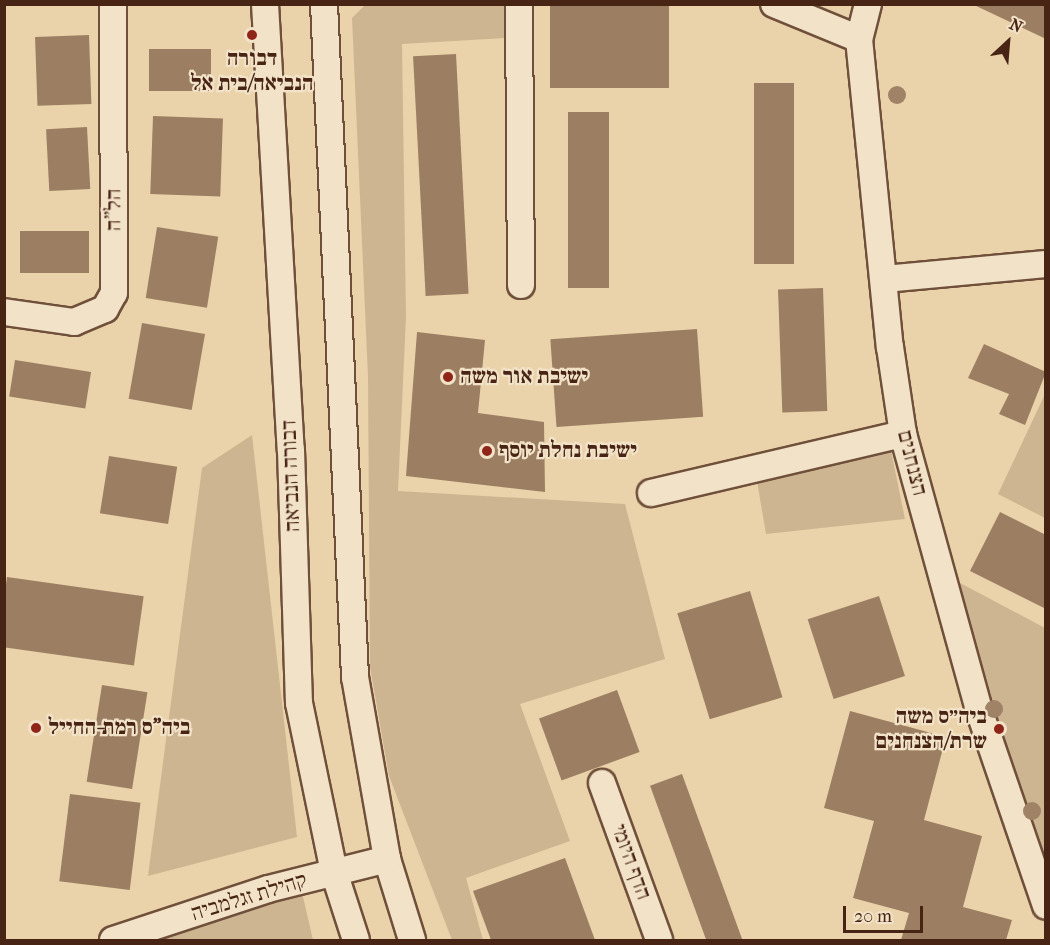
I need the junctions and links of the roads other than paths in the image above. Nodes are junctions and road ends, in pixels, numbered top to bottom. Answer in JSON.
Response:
{"nodes":[{"id":1,"x":114,"y":4,"type":"edge"},
{"id":2,"x":265,"y":4,"type":"edge"},
{"id":3,"x":519,"y":4,"type":"edge"},
{"id":4,"x":774,"y":4,"type":"edge"},
{"id":5,"x":868,"y":4,"type":"edge"},
{"id":6,"x":330,"y":11,"type":"edge"},
{"id":7,"x":859,"y":39,"type":"junction"},
{"id":8,"x":1046,"y":264,"type":"edge"},
{"id":9,"x":884,"y":279,"type":"junction"},
{"id":10,"x":521,"y":285,"type":"dead end"},
{"id":11,"x":4,"y":312,"type":"edge"},
{"id":12,"x":903,"y":434,"type":"junction"},
{"id":13,"x":651,"y":493,"type":"dead end"},
{"id":14,"x":602,"y":783,"type":"dead end"},
{"id":15,"x":387,"y":859,"type":"junction"},
{"id":16,"x":334,"y":872,"type":"junction"},
{"id":17,"x":1044,"y":896,"type":"edge"},
{"id":18,"x":116,"y":940,"type":"edge"},
{"id":19,"x":356,"y":940,"type":"edge"},
{"id":20,"x":412,"y":940,"type":"edge"},
{"id":21,"x":660,"y":940,"type":"edge"}],
"edges":[{"from":1,"to":11,"type":"street","name":"הל\"ה"},
{"from":2,"to":16,"type":"street","name":"דבורה הנביאה"},
{"from":3,"to":10,"type":"street"},
{"from":4,"to":7,"type":"street"},
{"from":5,"to":7,"type":"street","name":"הצנחנים"},
{"from":6,"to":15,"type":"street"},
{"from":7,"to":9,"type":"street","name":"הצנחנים"},
{"from":8,"to":9,"type":"street"},
{"from":9,"to":12,"type":"street","name":"הצנחנים"},
{"from":12,"to":13,"type":"street"},
{"from":12,"to":17,"type":"street","name":"הצנחנים"},
{"from":14,"to":21,"type":"street","name":"הדף היומי"},
{"from":15,"to":16,"type":"street","name":"קהילת זגלמביה"},
{"from":15,"to":20,"type":"street"},
{"from":16,"to":18,"type":"street","name":"קהילת זגלמביה"},
{"from":16,"to":19,"type":"street","name":"דבורה הנביאה"}]}
